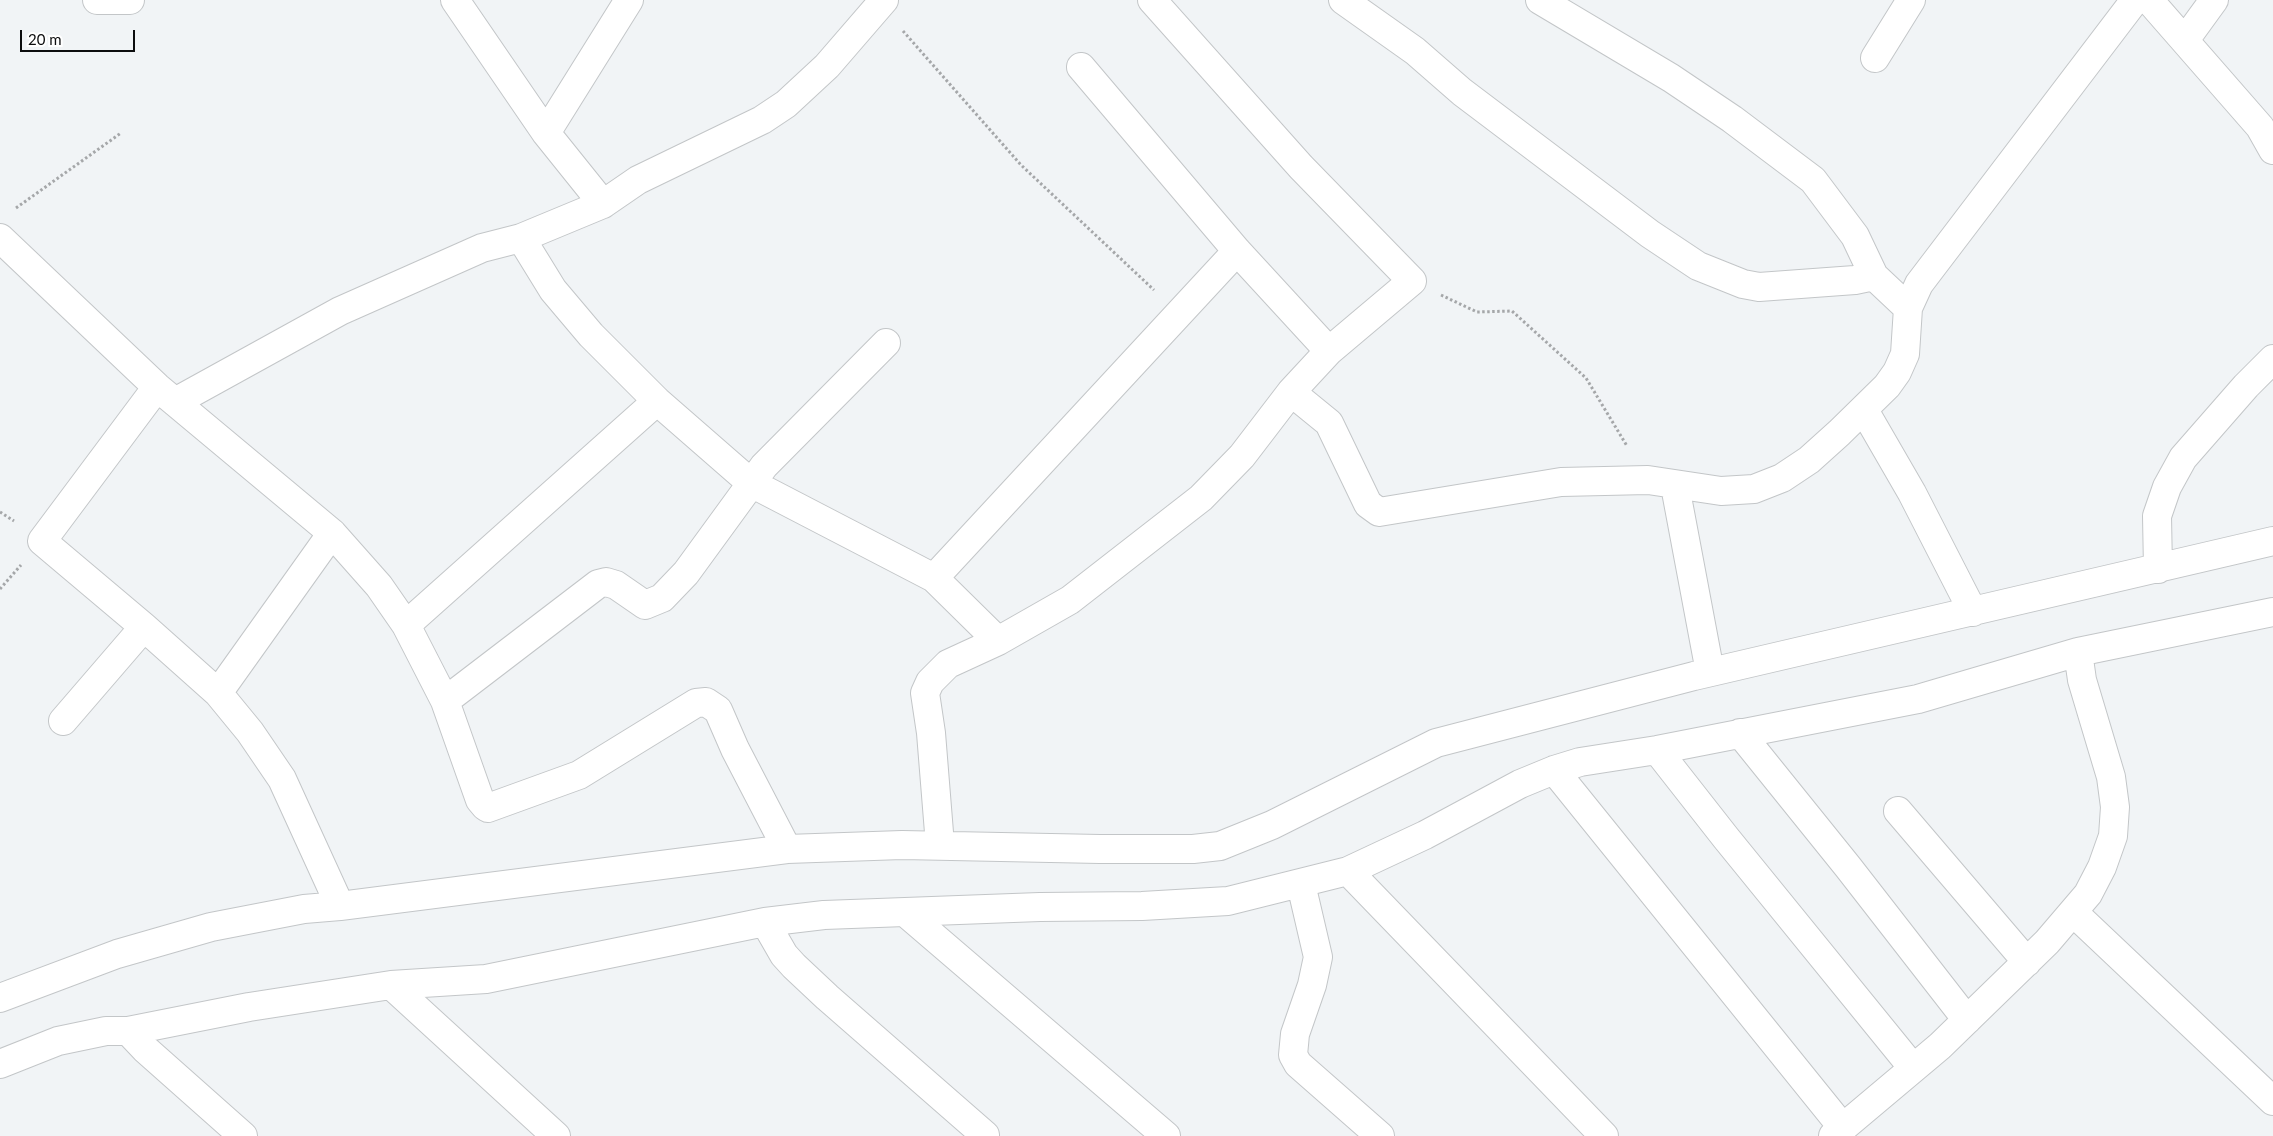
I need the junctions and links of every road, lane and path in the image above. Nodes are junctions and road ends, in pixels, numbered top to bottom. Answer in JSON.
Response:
{"nodes":[{"id":1,"x":97,"y":0,"type":"edge"},
{"id":2,"x":130,"y":0,"type":"edge"},
{"id":3,"x":455,"y":0,"type":"edge"},
{"id":4,"x":629,"y":0,"type":"edge"},
{"id":5,"x":1152,"y":0,"type":"edge"},
{"id":6,"x":1343,"y":0,"type":"edge"},
{"id":7,"x":1540,"y":0,"type":"edge"},
{"id":8,"x":1911,"y":0,"type":"edge"},
{"id":9,"x":2135,"y":0,"type":"edge"},
{"id":10,"x":2149,"y":0,"type":"edge"},
{"id":11,"x":2214,"y":0,"type":"edge"},
{"id":12,"x":882,"y":2,"type":"edge"},
{"id":13,"x":2185,"y":40,"type":"junction"},
{"id":14,"x":1875,"y":58,"type":"dead end"},
{"id":15,"x":1081,"y":67,"type":"dead end"},
{"id":16,"x":546,"y":132,"type":"junction"},
{"id":17,"x":121,"y":133,"type":"dead end"},
{"id":18,"x":2273,"y":150,"type":"edge"},
{"id":19,"x":603,"y":204,"type":"junction"},
{"id":20,"x":4,"y":226,"type":"edge"},
{"id":21,"x":521,"y":238,"type":"junction"},
{"id":22,"x":1237,"y":251,"type":"junction"},
{"id":23,"x":1874,"y":276,"type":"junction"},
{"id":24,"x":1412,"y":281,"type":"junction"},
{"id":25,"x":1908,"y":308,"type":"junction"},
{"id":26,"x":1177,"y":313,"type":"junction"},
{"id":27,"x":886,"y":343,"type":"dead end"},
{"id":28,"x":1329,"y":351,"type":"junction"},
{"id":29,"x":2273,"y":359,"type":"edge"},
{"id":30,"x":1292,"y":392,"type":"junction"},
{"id":31,"x":166,"y":394,"type":"junction"},
{"id":32,"x":657,"y":401,"type":"junction"},
{"id":33,"x":1864,"y":410,"type":"junction"},
{"id":34,"x":1648,"y":480,"type":"junction"},
{"id":35,"x":751,"y":483,"type":"junction"},
{"id":36,"x":1675,"y":486,"type":"junction"},
{"id":37,"x":332,"y":533,"type":"junction"},
{"id":38,"x":2273,"y":541,"type":"edge"},
{"id":39,"x":2158,"y":569,"type":"junction"},
{"id":40,"x":934,"y":578,"type":"junction"},
{"id":41,"x":1973,"y":612,"type":"junction"},
{"id":42,"x":2273,"y":612,"type":"edge"},
{"id":43,"x":406,"y":625,"type":"junction"},
{"id":44,"x":144,"y":627,"type":"junction"},
{"id":45,"x":998,"y":641,"type":"junction"},
{"id":46,"x":2078,"y":652,"type":"junction"},
{"id":47,"x":1710,"y":672,"type":"junction"},
{"id":48,"x":218,"y":693,"type":"junction"},
{"id":49,"x":445,"y":701,"type":"junction"},
{"id":50,"x":63,"y":721,"type":"dead end"},
{"id":51,"x":1740,"y":733,"type":"junction"},
{"id":52,"x":1657,"y":750,"type":"junction"},
{"id":53,"x":1554,"y":770,"type":"junction"},
{"id":54,"x":1898,"y":811,"type":"dead end"},
{"id":55,"x":940,"y":845,"type":"junction"},
{"id":56,"x":787,"y":849,"type":"junction"},
{"id":57,"x":1348,"y":871,"type":"junction"},
{"id":58,"x":1301,"y":884,"type":"junction"},
{"id":59,"x":340,"y":906,"type":"junction"},
{"id":60,"x":906,"y":913,"type":"junction"},
{"id":61,"x":2074,"y":913,"type":"junction"},
{"id":62,"x":765,"y":922,"type":"junction"},
{"id":63,"x":2027,"y":962,"type":"junction"},
{"id":64,"x":390,"y":985,"type":"junction"},
{"id":65,"x":0,"y":998,"type":"edge"},
{"id":66,"x":1967,"y":1020,"type":"junction"},
{"id":67,"x":128,"y":1030,"type":"junction"},
{"id":68,"x":0,"y":1064,"type":"edge"},
{"id":69,"x":1913,"y":1068,"type":"junction"},
{"id":70,"x":2273,"y":1101,"type":"edge"},
{"id":71,"x":1838,"y":1132,"type":"edge"},
{"id":72,"x":985,"y":1135,"type":"edge"},
{"id":73,"x":243,"y":1136,"type":"edge"},
{"id":74,"x":556,"y":1136,"type":"edge"},
{"id":75,"x":1166,"y":1136,"type":"edge"},
{"id":76,"x":1380,"y":1136,"type":"edge"},
{"id":77,"x":1604,"y":1136,"type":"edge"}],
"edges":[{"from":1,"to":2,"type":"street"},
{"from":3,"to":16,"type":"street"},
{"from":4,"to":16,"type":"street"},
{"from":5,"to":24,"type":"street"},
{"from":6,"to":23,"type":"street"},
{"from":7,"to":23,"type":"street"},
{"from":8,"to":14,"type":"street"},
{"from":9,"to":25,"type":"street"},
{"from":10,"to":13,"type":"street"},
{"from":11,"to":13,"type":"street"},
{"from":12,"to":19,"type":"street"},
{"from":12,"to":26,"type":"path"},
{"from":13,"to":18,"type":"street"},
{"from":15,"to":22,"type":"street"},
{"from":16,"to":19,"type":"street"},
{"from":17,"to":20,"type":"path"},
{"from":19,"to":21,"type":"street"},
{"from":20,"to":31,"type":"street"},
{"from":21,"to":31,"type":"street"},
{"from":21,"to":32,"type":"street"},
{"from":22,"to":26,"type":"street"},
{"from":22,"to":28,"type":"street"},
{"from":23,"to":25,"type":"street"},
{"from":24,"to":28,"type":"street"},
{"from":24,"to":34,"type":"path"},
{"from":25,"to":33,"type":"street"},
{"from":26,"to":40,"type":"street"},
{"from":27,"to":35,"type":"street"},
{"from":28,"to":30,"type":"street"},
{"from":29,"to":39,"type":"street"},
{"from":30,"to":34,"type":"street"},
{"from":30,"to":45,"type":"street"},
{"from":31,"to":37,"type":"street"},
{"from":31,"to":44,"type":"street"},
{"from":32,"to":35,"type":"street"},
{"from":32,"to":43,"type":"street"},
{"from":33,"to":36,"type":"street"},
{"from":33,"to":41,"type":"street"},
{"from":34,"to":36,"type":"street"},
{"from":35,"to":40,"type":"street"},
{"from":35,"to":49,"type":"street"},
{"from":36,"to":47,"type":"street"},
{"from":37,"to":43,"type":"street"},
{"from":37,"to":48,"type":"street"},
{"from":38,"to":39,"type":"street"},
{"from":39,"to":41,"type":"street"},
{"from":40,"to":45,"type":"street"},
{"from":41,"to":47,"type":"street"},
{"from":42,"to":46,"type":"street"},
{"from":43,"to":49,"type":"street"},
{"from":44,"to":48,"type":"street"},
{"from":44,"to":50,"type":"street"},
{"from":45,"to":55,"type":"street"},
{"from":46,"to":51,"type":"street"},
{"from":46,"to":61,"type":"street"},
{"from":47,"to":55,"type":"street"},
{"from":48,"to":59,"type":"street"},
{"from":49,"to":56,"type":"street"},
{"from":51,"to":52,"type":"street"},
{"from":51,"to":66,"type":"street"},
{"from":52,"to":53,"type":"street"},
{"from":52,"to":69,"type":"street"},
{"from":53,"to":57,"type":"street"},
{"from":53,"to":71,"type":"street"},
{"from":54,"to":63,"type":"street"},
{"from":55,"to":56,"type":"street"},
{"from":56,"to":59,"type":"street"},
{"from":57,"to":58,"type":"street"},
{"from":57,"to":77,"type":"street"},
{"from":58,"to":60,"type":"street"},
{"from":58,"to":76,"type":"street"},
{"from":59,"to":65,"type":"street"},
{"from":60,"to":62,"type":"street"},
{"from":60,"to":75,"type":"street"},
{"from":61,"to":63,"type":"street"},
{"from":61,"to":70,"type":"street"},
{"from":62,"to":64,"type":"street"},
{"from":62,"to":72,"type":"street"},
{"from":63,"to":66,"type":"street"},
{"from":64,"to":67,"type":"street"},
{"from":64,"to":74,"type":"street"},
{"from":66,"to":69,"type":"street"},
{"from":67,"to":68,"type":"street"},
{"from":67,"to":73,"type":"street"},
{"from":69,"to":71,"type":"street"}]}
